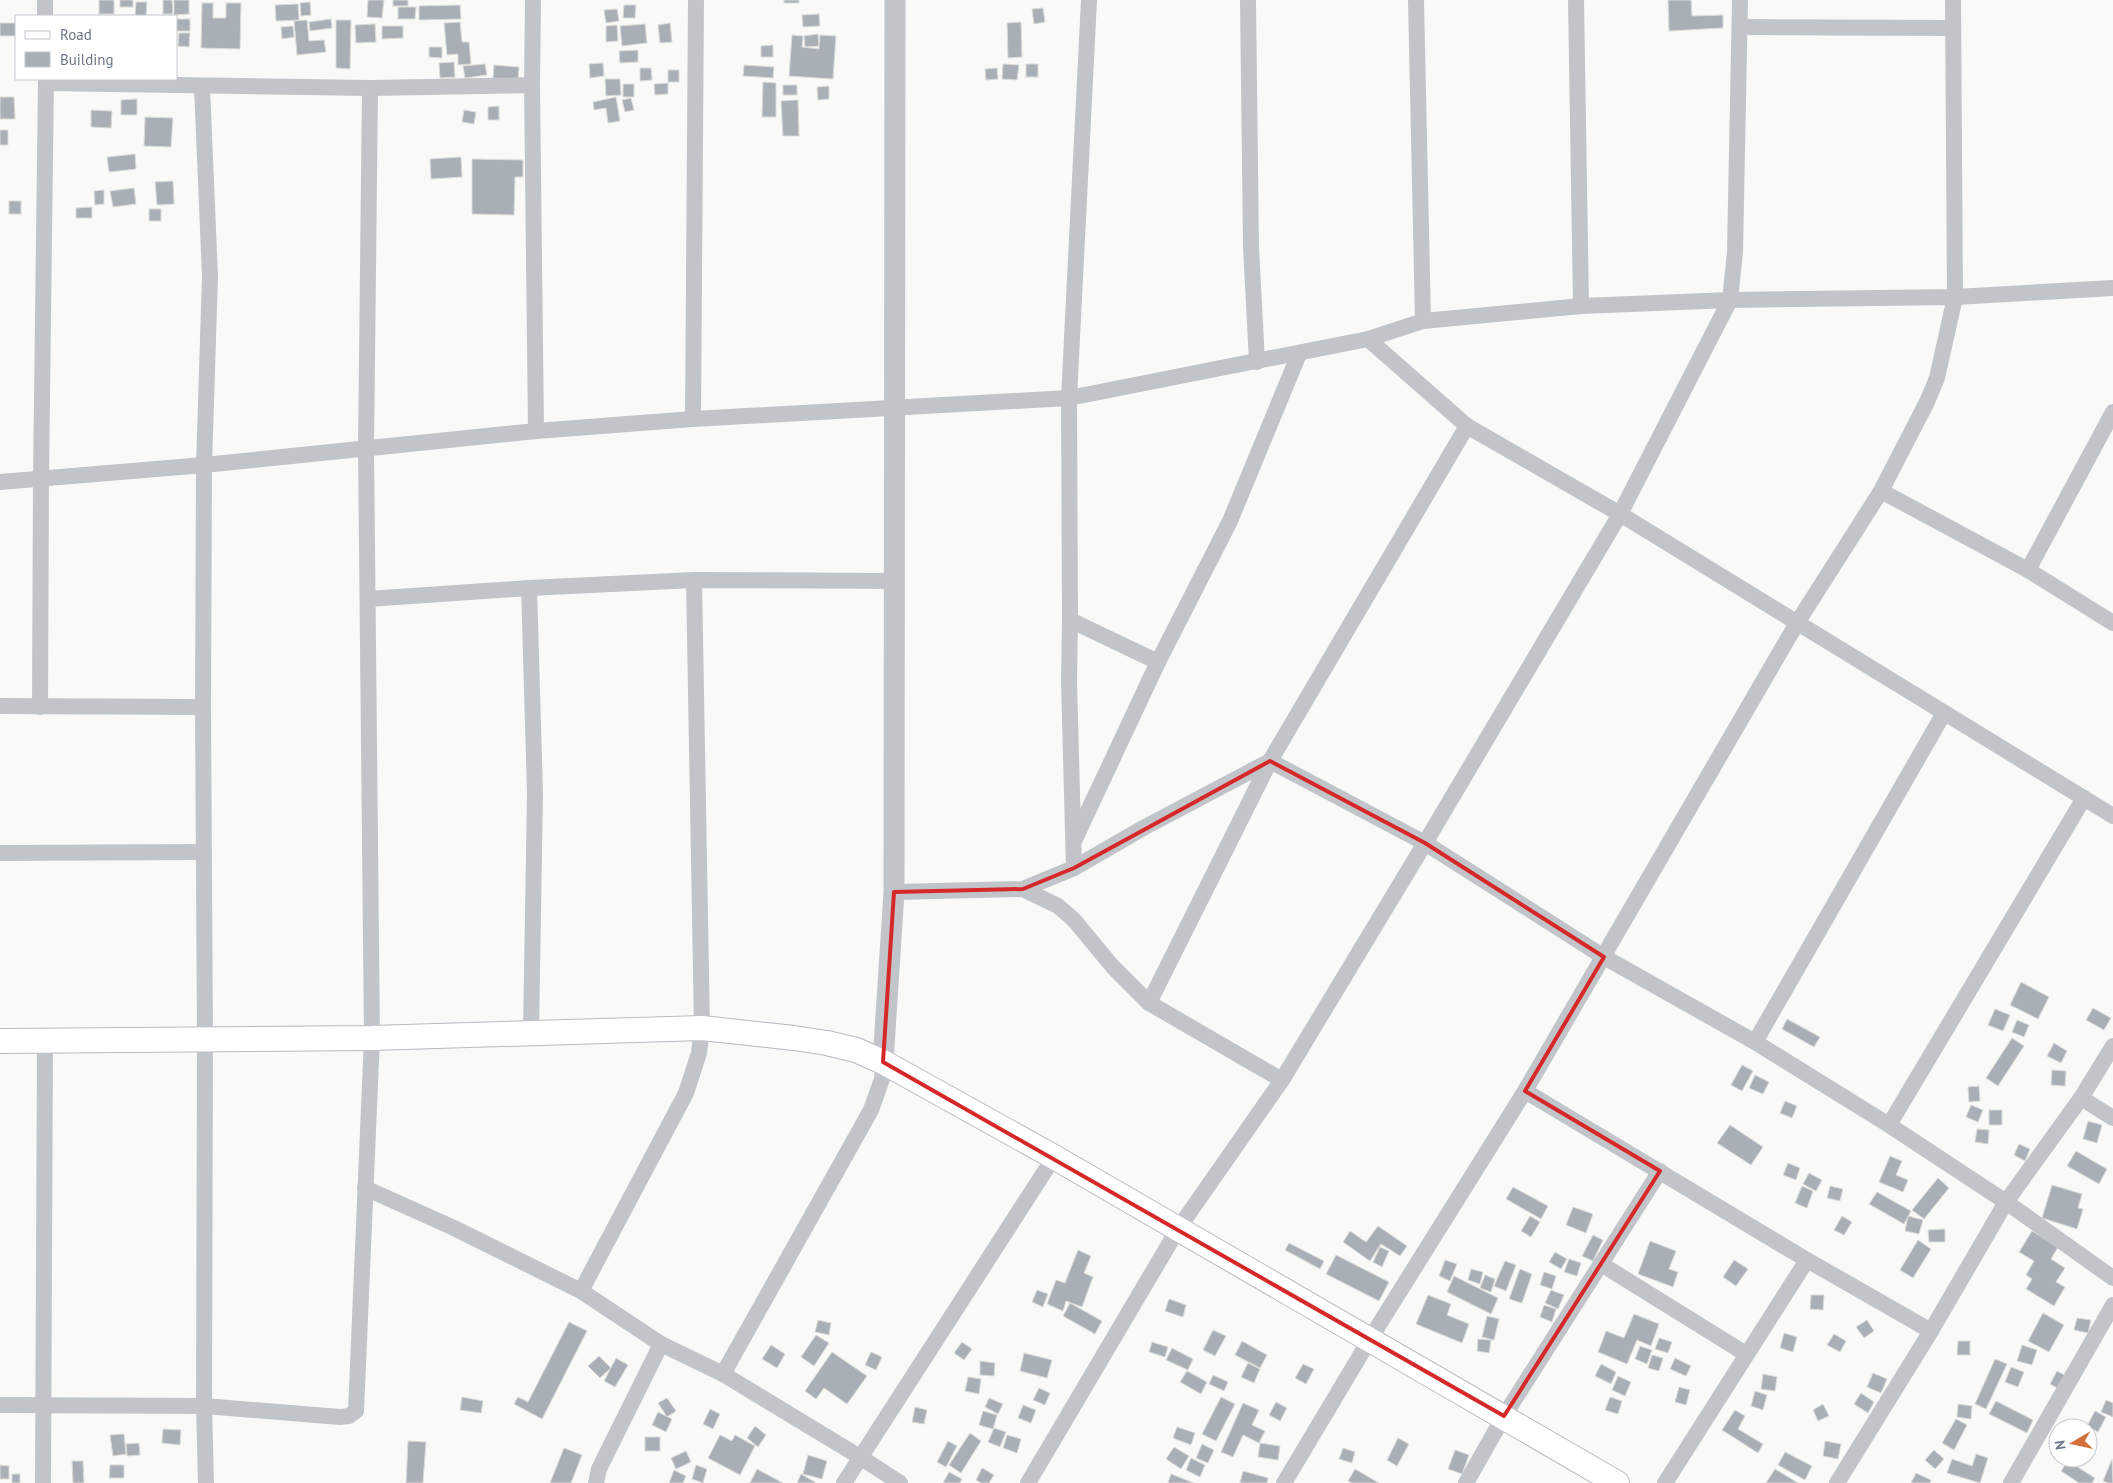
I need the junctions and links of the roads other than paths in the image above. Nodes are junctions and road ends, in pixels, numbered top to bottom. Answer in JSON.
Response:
{"nodes":[{"id":1,"x":46,"y":0,"type":"edge"},
{"id":2,"x":533,"y":0,"type":"edge"},
{"id":3,"x":696,"y":0,"type":"edge"},
{"id":4,"x":895,"y":0,"type":"edge"},
{"id":5,"x":1089,"y":0,"type":"edge"},
{"id":6,"x":1248,"y":0,"type":"edge"},
{"id":7,"x":1416,"y":0,"type":"edge"},
{"id":8,"x":1576,"y":0,"type":"edge"},
{"id":9,"x":1740,"y":0,"type":"edge"},
{"id":10,"x":1953,"y":0,"type":"edge"},
{"id":11,"x":45,"y":15,"type":"edge"},
{"id":12,"x":1741,"y":27,"type":"junction"},
{"id":13,"x":1952,"y":28,"type":"junction"},
{"id":14,"x":46,"y":81,"type":"edge"},
{"id":15,"x":532,"y":85,"type":"junction"},
{"id":16,"x":202,"y":87,"type":"junction"},
{"id":17,"x":370,"y":88,"type":"junction"},
{"id":18,"x":2113,"y":288,"type":"edge"},
{"id":19,"x":1955,"y":297,"type":"junction"},
{"id":20,"x":1730,"y":300,"type":"junction"},
{"id":21,"x":1582,"y":306,"type":"junction"},
{"id":22,"x":1423,"y":321,"type":"junction"},
{"id":23,"x":1368,"y":339,"type":"junction"},
{"id":24,"x":1299,"y":354,"type":"junction"},
{"id":25,"x":1257,"y":362,"type":"junction"},
{"id":26,"x":1069,"y":398,"type":"junction"},
{"id":27,"x":895,"y":407,"type":"junction"},
{"id":28,"x":2113,"y":412,"type":"edge"},
{"id":29,"x":693,"y":419,"type":"junction"},
{"id":30,"x":1467,"y":426,"type":"junction"},
{"id":31,"x":536,"y":432,"type":"junction"},
{"id":32,"x":366,"y":448,"type":"junction"},
{"id":33,"x":204,"y":465,"type":"junction"},
{"id":34,"x":40,"y":479,"type":"junction"},
{"id":35,"x":0,"y":482,"type":"edge"},
{"id":36,"x":1881,"y":491,"type":"junction"},
{"id":37,"x":1620,"y":514,"type":"junction"},
{"id":38,"x":2028,"y":570,"type":"junction"},
{"id":39,"x":694,"y":580,"type":"junction"},
{"id":40,"x":895,"y":581,"type":"junction"},
{"id":41,"x":529,"y":588,"type":"junction"},
{"id":42,"x":368,"y":599,"type":"junction"},
{"id":43,"x":1070,"y":620,"type":"junction"},
{"id":44,"x":1797,"y":623,"type":"junction"},
{"id":45,"x":2113,"y":623,"type":"edge"},
{"id":46,"x":1158,"y":662,"type":"junction"},
{"id":47,"x":0,"y":706,"type":"edge"},
{"id":48,"x":40,"y":706,"type":"junction"},
{"id":49,"x":203,"y":707,"type":"junction"},
{"id":50,"x":1944,"y":713,"type":"junction"},
{"id":51,"x":1270,"y":761,"type":"junction"},
{"id":52,"x":2084,"y":798,"type":"junction"},
{"id":53,"x":2113,"y":816,"type":"edge"},
{"id":54,"x":1073,"y":843,"type":"junction"},
{"id":55,"x":1425,"y":843,"type":"junction"},
{"id":56,"x":203,"y":852,"type":"junction"},
{"id":57,"x":0,"y":853,"type":"edge"},
{"id":58,"x":1074,"y":868,"type":"junction"},
{"id":59,"x":1023,"y":889,"type":"junction"},
{"id":60,"x":894,"y":892,"type":"junction"},
{"id":61,"x":1604,"y":957,"type":"junction"},
{"id":62,"x":1150,"y":1003,"type":"junction"},
{"id":63,"x":702,"y":1028,"type":"junction"},
{"id":64,"x":531,"y":1033,"type":"junction"},
{"id":65,"x":372,"y":1038,"type":"junction"},
{"id":66,"x":205,"y":1040,"type":"junction"},
{"id":67,"x":0,"y":1041,"type":"edge"},
{"id":68,"x":45,"y":1041,"type":"junction"},
{"id":69,"x":1755,"y":1042,"type":"junction"},
{"id":70,"x":2113,"y":1046,"type":"edge"},
{"id":71,"x":883,"y":1062,"type":"junction"},
{"id":72,"x":1282,"y":1080,"type":"junction"},
{"id":73,"x":1524,"y":1091,"type":"junction"},
{"id":74,"x":2081,"y":1098,"type":"junction"},
{"id":75,"x":2113,"y":1118,"type":"edge"},
{"id":76,"x":1889,"y":1125,"type":"junction"},
{"id":77,"x":1054,"y":1157,"type":"junction"},
{"id":78,"x":1660,"y":1171,"type":"junction"},
{"id":79,"x":365,"y":1188,"type":"junction"},
{"id":80,"x":2006,"y":1202,"type":"junction"},
{"id":81,"x":1178,"y":1229,"type":"junction"},
{"id":82,"x":1806,"y":1260,"type":"junction"},
{"id":83,"x":1601,"y":1264,"type":"junction"},
{"id":84,"x":2113,"y":1278,"type":"edge"},
{"id":85,"x":581,"y":1291,"type":"junction"},
{"id":86,"x":2113,"y":1305,"type":"edge"},
{"id":87,"x":1931,"y":1331,"type":"junction"},
{"id":88,"x":1370,"y":1339,"type":"junction"},
{"id":89,"x":661,"y":1344,"type":"junction"},
{"id":90,"x":1746,"y":1354,"type":"junction"},
{"id":91,"x":723,"y":1374,"type":"junction"},
{"id":92,"x":0,"y":1405,"type":"edge"},
{"id":93,"x":43,"y":1406,"type":"junction"},
{"id":94,"x":204,"y":1406,"type":"junction"},
{"id":95,"x":1504,"y":1416,"type":"junction"},
{"id":96,"x":860,"y":1457,"type":"junction"},
{"id":97,"x":43,"y":1483,"type":"edge"},
{"id":98,"x":206,"y":1483,"type":"edge"},
{"id":99,"x":596,"y":1483,"type":"edge"},
{"id":100,"x":844,"y":1483,"type":"edge"},
{"id":101,"x":900,"y":1483,"type":"edge"},
{"id":102,"x":1028,"y":1483,"type":"edge"},
{"id":103,"x":1284,"y":1483,"type":"edge"},
{"id":104,"x":1466,"y":1483,"type":"edge"},
{"id":105,"x":1617,"y":1483,"type":"edge"},
{"id":106,"x":1664,"y":1483,"type":"edge"},
{"id":107,"x":1837,"y":1483,"type":"edge"},
{"id":108,"x":2011,"y":1483,"type":"edge"}],
"edges":[{"from":1,"to":11,"type":"street"},
{"from":2,"to":15,"type":"street"},
{"from":3,"to":29,"type":"street"},
{"from":4,"to":27,"type":"street"},
{"from":5,"to":26,"type":"street"},
{"from":6,"to":25,"type":"street"},
{"from":7,"to":22,"type":"street"},
{"from":8,"to":21,"type":"street"},
{"from":9,"to":12,"type":"street"},
{"from":10,"to":13,"type":"street"},
{"from":12,"to":13,"type":"street"},
{"from":12,"to":20,"type":"street"},
{"from":13,"to":19,"type":"street"},
{"from":14,"to":16,"type":"street"},
{"from":14,"to":34,"type":"street"},
{"from":15,"to":17,"type":"street"},
{"from":15,"to":31,"type":"street"},
{"from":16,"to":17,"type":"street"},
{"from":16,"to":33,"type":"street"},
{"from":17,"to":32,"type":"street"},
{"from":18,"to":19,"type":"street"},
{"from":19,"to":20,"type":"street"},
{"from":19,"to":36,"type":"street"},
{"from":20,"to":21,"type":"street"},
{"from":20,"to":37,"type":"street"},
{"from":21,"to":22,"type":"street"},
{"from":22,"to":23,"type":"street"},
{"from":23,"to":24,"type":"street"},
{"from":23,"to":30,"type":"street"},
{"from":24,"to":25,"type":"street"},
{"from":24,"to":46,"type":"street"},
{"from":25,"to":26,"type":"street"},
{"from":26,"to":27,"type":"street"},
{"from":26,"to":43,"type":"street"},
{"from":27,"to":29,"type":"street"},
{"from":27,"to":40,"type":"street"},
{"from":28,"to":38,"type":"street"},
{"from":29,"to":31,"type":"street"},
{"from":30,"to":37,"type":"street"},
{"from":30,"to":51,"type":"street"},
{"from":31,"to":32,"type":"street"},
{"from":32,"to":33,"type":"street"},
{"from":32,"to":42,"type":"street"},
{"from":33,"to":34,"type":"street"},
{"from":33,"to":49,"type":"street"},
{"from":34,"to":35,"type":"street"},
{"from":34,"to":48,"type":"street"},
{"from":36,"to":38,"type":"street"},
{"from":36,"to":44,"type":"street"},
{"from":37,"to":44,"type":"street"},
{"from":37,"to":55,"type":"street"},
{"from":38,"to":45,"type":"street"},
{"from":39,"to":40,"type":"street"},
{"from":39,"to":41,"type":"street"},
{"from":39,"to":63,"type":"street"},
{"from":40,"to":60,"type":"street"},
{"from":41,"to":42,"type":"street"},
{"from":41,"to":64,"type":"street"},
{"from":42,"to":65,"type":"street"},
{"from":43,"to":46,"type":"street"},
{"from":43,"to":54,"type":"street"},
{"from":44,"to":50,"type":"street"},
{"from":44,"to":61,"type":"street"},
{"from":46,"to":54,"type":"street"},
{"from":47,"to":48,"type":"street"},
{"from":48,"to":49,"type":"street"},
{"from":49,"to":56,"type":"street"},
{"from":50,"to":52,"type":"street"},
{"from":50,"to":69,"type":"street"},
{"from":51,"to":55,"type":"street"},
{"from":51,"to":58,"type":"street"},
{"from":51,"to":62,"type":"street"},
{"from":52,"to":53,"type":"street"},
{"from":52,"to":76,"type":"street"},
{"from":54,"to":58,"type":"street"},
{"from":55,"to":61,"type":"street"},
{"from":55,"to":72,"type":"street"},
{"from":56,"to":57,"type":"street"},
{"from":56,"to":66,"type":"street"},
{"from":58,"to":59,"type":"street"},
{"from":59,"to":60,"type":"street"},
{"from":59,"to":62,"type":"street"},
{"from":60,"to":71,"type":"street"},
{"from":61,"to":69,"type":"street"},
{"from":61,"to":73,"type":"street"},
{"from":62,"to":72,"type":"street"},
{"from":63,"to":64,"type":"main road"},
{"from":63,"to":71,"type":"main road"},
{"from":63,"to":85,"type":"street"},
{"from":64,"to":65,"type":"main road"},
{"from":65,"to":66,"type":"main road"},
{"from":65,"to":79,"type":"street"},
{"from":66,"to":68,"type":"main road"},
{"from":66,"to":94,"type":"street"},
{"from":67,"to":68,"type":"main road"},
{"from":68,"to":93,"type":"street"},
{"from":69,"to":76,"type":"street"},
{"from":70,"to":74,"type":"street"},
{"from":71,"to":77,"type":"main road"},
{"from":71,"to":91,"type":"street"},
{"from":72,"to":81,"type":"street"},
{"from":73,"to":78,"type":"street"},
{"from":73,"to":88,"type":"street"},
{"from":74,"to":75,"type":"street"},
{"from":74,"to":80,"type":"street"},
{"from":76,"to":80,"type":"street"},
{"from":77,"to":81,"type":"main road"},
{"from":77,"to":96,"type":"street"},
{"from":78,"to":82,"type":"street"},
{"from":78,"to":83,"type":"street"},
{"from":79,"to":85,"type":"street"},
{"from":79,"to":94,"type":"street"},
{"from":80,"to":84,"type":"street"},
{"from":80,"to":87,"type":"street"},
{"from":81,"to":88,"type":"main road"},
{"from":81,"to":102,"type":"street"},
{"from":82,"to":87,"type":"street"},
{"from":82,"to":90,"type":"street"},
{"from":83,"to":90,"type":"street"},
{"from":83,"to":95,"type":"street"},
{"from":85,"to":89,"type":"street"},
{"from":86,"to":108,"type":"street"},
{"from":87,"to":107,"type":"street"},
{"from":88,"to":95,"type":"main road"},
{"from":88,"to":103,"type":"street"},
{"from":89,"to":91,"type":"street"},
{"from":89,"to":99,"type":"street"},
{"from":90,"to":106,"type":"street"},
{"from":91,"to":96,"type":"street"},
{"from":92,"to":93,"type":"street"},
{"from":93,"to":94,"type":"street"},
{"from":93,"to":97,"type":"street"},
{"from":94,"to":98,"type":"street"},
{"from":95,"to":104,"type":"street"},
{"from":95,"to":105,"type":"main road"},
{"from":96,"to":100,"type":"street"},
{"from":96,"to":101,"type":"street"}]}
